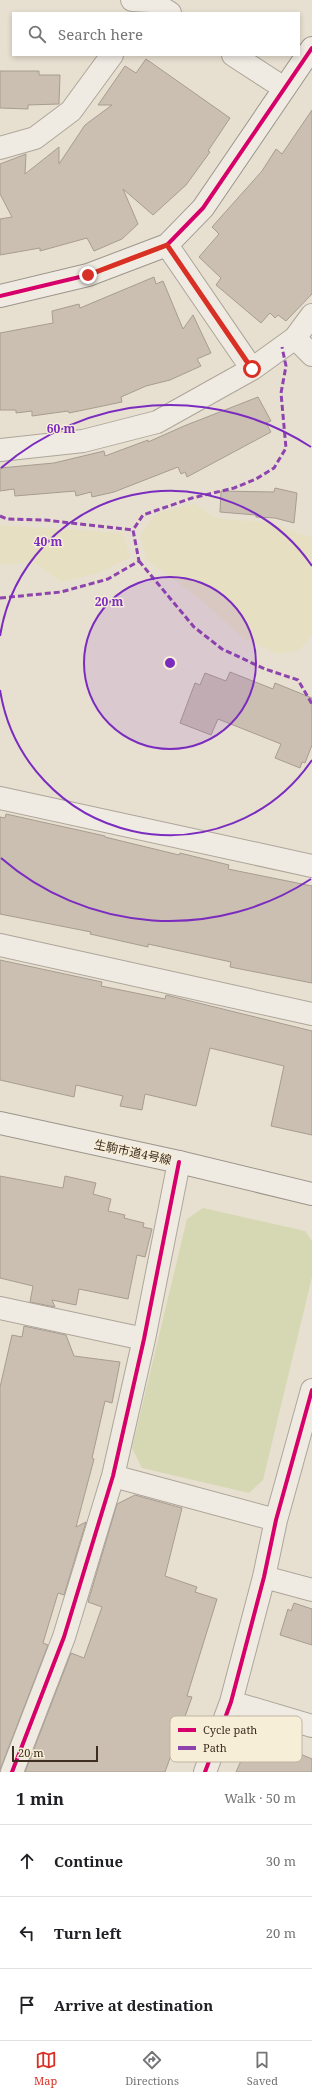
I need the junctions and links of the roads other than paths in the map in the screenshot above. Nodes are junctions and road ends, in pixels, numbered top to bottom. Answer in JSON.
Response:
{"nodes":[{"id":1,"x":144,"y":3,"type":"edge"},
{"id":2,"x":167,"y":12,"type":"edge"},
{"id":3,"x":312,"y":48,"type":"edge"},
{"id":4,"x":111,"y":56,"type":"edge"},
{"id":5,"x":235,"y":56,"type":"edge"},
{"id":6,"x":284,"y":88,"type":"junction"},
{"id":7,"x":0,"y":148,"type":"edge"},
{"id":8,"x":167,"y":245,"type":"junction"},
{"id":9,"x":0,"y":296,"type":"edge"},
{"id":10,"x":312,"y":315,"type":"edge"},
{"id":11,"x":295,"y":338,"type":"junction"},
{"id":12,"x":312,"y":355,"type":"edge"},
{"id":13,"x":252,"y":369,"type":"junction"},
{"id":14,"x":0,"y":450,"type":"edge"},
{"id":15,"x":0,"y":798,"type":"edge"},
{"id":16,"x":312,"y":866,"type":"edge"},
{"id":17,"x":0,"y":945,"type":"edge"},
{"id":18,"x":312,"y":1014,"type":"edge"},
{"id":19,"x":0,"y":1124,"type":"edge"},
{"id":20,"x":179,"y":1162,"type":"junction"},
{"id":21,"x":312,"y":1194,"type":"edge"},
{"id":22,"x":0,"y":1308,"type":"edge"},
{"id":23,"x":144,"y":1339,"type":"junction"},
{"id":24,"x":312,"y":1390,"type":"edge"},
{"id":25,"x":113,"y":1476,"type":"junction"},
{"id":26,"x":276,"y":1520,"type":"junction"},
{"id":27,"x":264,"y":1577,"type":"junction"},
{"id":28,"x":312,"y":1590,"type":"edge"},
{"id":29,"x":231,"y":1702,"type":"junction"},
{"id":30,"x":226,"y":1716,"type":"edge"},
{"id":31,"x":278,"y":1716,"type":"edge"},
{"id":32,"x":302,"y":1723,"type":"edge"},
{"id":33,"x":312,"y":1726,"type":"edge"},
{"id":34,"x":209,"y":1762,"type":"edge"},
{"id":35,"x":12,"y":1772,"type":"edge"},
{"id":36,"x":205,"y":1772,"type":"edge"}],
"edges":[{"from":1,"to":2,"type":"street"},
{"from":3,"to":6,"type":"street"},
{"from":4,"to":7,"type":"street"},
{"from":5,"to":6,"type":"street"},
{"from":6,"to":8,"type":"street"},
{"from":8,"to":9,"type":"street"},
{"from":8,"to":13,"type":"street"},
{"from":10,"to":11,"type":"street"},
{"from":11,"to":12,"type":"street"},
{"from":11,"to":13,"type":"street"},
{"from":13,"to":14,"type":"street"},
{"from":15,"to":16,"type":"street"},
{"from":17,"to":18,"type":"street"},
{"from":19,"to":20,"type":"street","name":"生駒市道4号線"},
{"from":20,"to":21,"type":"street","name":"生駒市道4号線"},
{"from":20,"to":23,"type":"street"},
{"from":22,"to":23,"type":"street"},
{"from":23,"to":25,"type":"street"},
{"from":24,"to":26,"type":"street"},
{"from":25,"to":26,"type":"street"},
{"from":25,"to":35,"type":"street"},
{"from":26,"to":27,"type":"street"},
{"from":27,"to":28,"type":"street"},
{"from":27,"to":29,"type":"street"},
{"from":29,"to":30,"type":"street"},
{"from":29,"to":31,"type":"street"},
{"from":32,"to":33,"type":"street"},
{"from":34,"to":36,"type":"street"}]}
